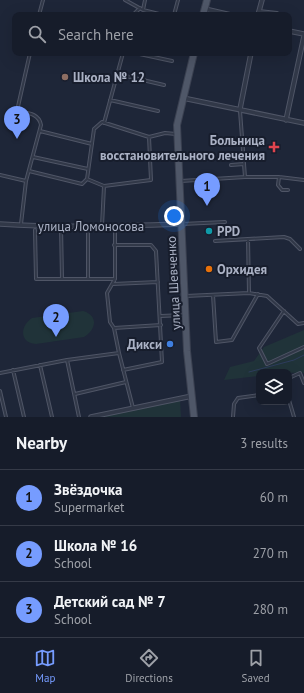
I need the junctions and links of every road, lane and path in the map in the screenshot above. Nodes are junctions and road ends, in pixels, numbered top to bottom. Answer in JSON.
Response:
{"nodes":[{"id":1,"x":43,"y":0,"type":"edge"},
{"id":2,"x":125,"y":0,"type":"edge"},
{"id":3,"x":145,"y":0,"type":"edge"},
{"id":4,"x":178,"y":0,"type":"edge"},
{"id":5,"x":207,"y":0,"type":"edge"},
{"id":6,"x":262,"y":0,"type":"edge"},
{"id":7,"x":142,"y":9,"type":"junction"},
{"id":8,"x":40,"y":12,"type":"edge"},
{"id":9,"x":138,"y":12,"type":"edge"},
{"id":10,"x":152,"y":12,"type":"edge"},
{"id":11,"x":175,"y":12,"type":"edge"},
{"id":12,"x":204,"y":12,"type":"edge"},
{"id":13,"x":259,"y":12,"type":"edge"},
{"id":14,"x":292,"y":32,"type":"edge"},
{"id":15,"x":304,"y":35,"type":"edge"},
{"id":16,"x":29,"y":56,"type":"edge"},
{"id":17,"x":122,"y":56,"type":"edge"},
{"id":18,"x":147,"y":56,"type":"edge"},
{"id":19,"x":193,"y":56,"type":"edge"},
{"id":20,"x":250,"y":56,"type":"edge"},
{"id":21,"x":172,"y":62,"type":"dead end"},
{"id":22,"x":117,"y":74,"type":"junction"},
{"id":23,"x":164,"y":86,"type":"dead end"},
{"id":24,"x":183,"y":98,"type":"junction"},
{"id":25,"x":110,"y":100,"type":"junction"},
{"id":26,"x":240,"y":109,"type":"junction"},
{"id":27,"x":158,"y":111,"type":"dead end"},
{"id":28,"x":286,"y":120,"type":"junction"},
{"id":29,"x":104,"y":123,"type":"junction"},
{"id":30,"x":304,"y":123,"type":"edge"},
{"id":31,"x":40,"y":131,"type":"junction"},
{"id":32,"x":178,"y":135,"type":"junction"},
{"id":33,"x":149,"y":137,"type":"junction"},
{"id":34,"x":92,"y":144,"type":"junction"},
{"id":35,"x":33,"y":157,"type":"junction"},
{"id":36,"x":244,"y":164,"type":"junction"},
{"id":37,"x":231,"y":165,"type":"dead end"},
{"id":38,"x":88,"y":169,"type":"junction"},
{"id":39,"x":29,"y":171,"type":"junction"},
{"id":40,"x":0,"y":175,"type":"edge"},
{"id":41,"x":246,"y":177,"type":"junction"},
{"id":42,"x":279,"y":177,"type":"junction"},
{"id":43,"x":87,"y":179,"type":"junction"},
{"id":44,"x":304,"y":180,"type":"edge"},
{"id":45,"x":26,"y":181,"type":"junction"},
{"id":46,"x":179,"y":182,"type":"junction"},
{"id":47,"x":104,"y":186,"type":"junction"},
{"id":48,"x":288,"y":190,"type":"dead end"},
{"id":49,"x":225,"y":222,"type":"dead end"},
{"id":50,"x":0,"y":224,"type":"edge"},
{"id":51,"x":182,"y":224,"type":"junction"},
{"id":52,"x":21,"y":225,"type":"junction"},
{"id":53,"x":61,"y":226,"type":"junction"},
{"id":54,"x":88,"y":227,"type":"junction"},
{"id":55,"x":102,"y":227,"type":"junction"},
{"id":56,"x":115,"y":227,"type":"junction"},
{"id":57,"x":35,"y":230,"type":"dead end"},
{"id":58,"x":248,"y":239,"type":"junction"},
{"id":59,"x":215,"y":241,"type":"dead end"},
{"id":60,"x":114,"y":245,"type":"junction"},
{"id":61,"x":300,"y":249,"type":"dead end"},
{"id":62,"x":62,"y":279,"type":"junction"},
{"id":63,"x":88,"y":279,"type":"junction"},
{"id":64,"x":115,"y":279,"type":"junction"},
{"id":65,"x":158,"y":282,"type":"junction"},
{"id":66,"x":112,"y":284,"type":"junction"},
{"id":67,"x":249,"y":293,"type":"junction"},
{"id":68,"x":258,"y":294,"type":"junction"},
{"id":69,"x":213,"y":295,"type":"junction"},
{"id":70,"x":185,"y":296,"type":"junction"},
{"id":71,"x":284,"y":311,"type":"junction"},
{"id":72,"x":186,"y":315,"type":"junction"},
{"id":73,"x":160,"y":316,"type":"junction"},
{"id":74,"x":304,"y":323,"type":"edge"},
{"id":75,"x":161,"y":325,"type":"junction"},
{"id":76,"x":114,"y":328,"type":"junction"},
{"id":77,"x":304,"y":347,"type":"edge"},
{"id":78,"x":118,"y":353,"type":"junction"},
{"id":79,"x":67,"y":360,"type":"junction"},
{"id":80,"x":40,"y":365,"type":"junction"},
{"id":81,"x":13,"y":370,"type":"junction"},
{"id":82,"x":123,"y":370,"type":"junction"},
{"id":83,"x":0,"y":373,"type":"edge"},
{"id":84,"x":292,"y":377,"type":"edge"},
{"id":85,"x":126,"y":382,"type":"junction"},
{"id":86,"x":304,"y":383,"type":"edge"},
{"id":87,"x":0,"y":391,"type":"edge"},
{"id":88,"x":74,"y":394,"type":"junction"},
{"id":89,"x":256,"y":395,"type":"edge"},
{"id":90,"x":192,"y":396,"type":"junction"},
{"id":91,"x":290,"y":405,"type":"edge"},
{"id":92,"x":133,"y":408,"type":"junction"},
{"id":93,"x":6,"y":417,"type":"edge"},
{"id":94,"x":24,"y":417,"type":"edge"},
{"id":95,"x":52,"y":417,"type":"edge"},
{"id":96,"x":79,"y":417,"type":"edge"},
{"id":97,"x":91,"y":417,"type":"edge"},
{"id":98,"x":194,"y":417,"type":"edge"},
{"id":99,"x":233,"y":417,"type":"edge"},
{"id":100,"x":294,"y":417,"type":"edge"}],
"edges":[{"from":1,"to":8,"type":"lane"},
{"from":2,"to":7,"type":"lane"},
{"from":3,"to":7,"type":"lane"},
{"from":4,"to":11,"type":"lane"},
{"from":5,"to":12,"type":"main road"},
{"from":6,"to":13,"type":"street"},
{"from":7,"to":9,"type":"lane"},
{"from":7,"to":10,"type":"lane"},
{"from":14,"to":15,"type":"street"},
{"from":15,"to":28,"type":"street"},
{"from":16,"to":31,"type":"lane"},
{"from":17,"to":22,"type":"lane"},
{"from":18,"to":21,"type":"lane"},
{"from":19,"to":24,"type":"main road","name":"улица Шевченко"},
{"from":20,"to":26,"type":"street"},
{"from":22,"to":23,"type":"lane"},
{"from":22,"to":25,"type":"lane"},
{"from":24,"to":26,"type":"street"},
{"from":24,"to":32,"type":"main road","name":"улица Шевченко"},
{"from":25,"to":27,"type":"lane"},
{"from":25,"to":29,"type":"lane"},
{"from":26,"to":28,"type":"street"},
{"from":26,"to":36,"type":"lane"},
{"from":28,"to":30,"type":"street"},
{"from":29,"to":33,"type":"lane"},
{"from":29,"to":34,"type":"lane"},
{"from":31,"to":34,"type":"lane"},
{"from":31,"to":35,"type":"lane"},
{"from":32,"to":33,"type":"lane"},
{"from":32,"to":46,"type":"main road","name":"улица Шевченко"},
{"from":33,"to":47,"type":"lane"},
{"from":34,"to":38,"type":"lane"},
{"from":35,"to":38,"type":"lane"},
{"from":35,"to":39,"type":"lane"},
{"from":36,"to":37,"type":"lane"},
{"from":36,"to":41,"type":"lane"},
{"from":38,"to":43,"type":"lane"},
{"from":39,"to":43,"type":"lane"},
{"from":39,"to":45,"type":"lane"},
{"from":40,"to":45,"type":"lane"},
{"from":41,"to":42,"type":"lane"},
{"from":41,"to":46,"type":"lane"},
{"from":42,"to":44,"type":"lane"},
{"from":42,"to":48,"type":"lane"},
{"from":43,"to":47,"type":"lane"},
{"from":45,"to":52,"type":"lane"},
{"from":46,"to":51,"type":"main road","name":"улица Шевченко"},
{"from":47,"to":55,"type":"lane"},
{"from":49,"to":51,"type":"lane"},
{"from":50,"to":52,"type":"street","name":"улица Ломоносова"},
{"from":51,"to":56,"type":"street","name":"улица Ломоносова"},
{"from":51,"to":70,"type":"main road","name":"улица Шевченко"},
{"from":52,"to":53,"type":"street","name":"улица Ломоносова"},
{"from":53,"to":54,"type":"street","name":"улица Ломоносова"},
{"from":53,"to":62,"type":"lane"},
{"from":54,"to":55,"type":"street","name":"улица Ломоносова"},
{"from":54,"to":63,"type":"lane"},
{"from":55,"to":56,"type":"street","name":"улица Ломоносова"},
{"from":56,"to":60,"type":"lane"},
{"from":57,"to":62,"type":"lane"},
{"from":58,"to":59,"type":"lane"},
{"from":58,"to":61,"type":"lane"},
{"from":58,"to":67,"type":"lane"},
{"from":60,"to":64,"type":"lane"},
{"from":60,"to":65,"type":"lane"},
{"from":62,"to":63,"type":"lane"},
{"from":63,"to":64,"type":"lane"},
{"from":64,"to":66,"type":"lane"},
{"from":65,"to":66,"type":"lane"},
{"from":65,"to":73,"type":"lane"},
{"from":66,"to":76,"type":"lane"},
{"from":67,"to":68,"type":"lane"},
{"from":67,"to":69,"type":"lane"},
{"from":68,"to":69,"type":"lane"},
{"from":68,"to":71,"type":"lane"},
{"from":69,"to":70,"type":"lane"},
{"from":70,"to":72,"type":"main road","name":"улица Шевченко"},
{"from":71,"to":74,"type":"lane"},
{"from":71,"to":77,"type":"lane"},
{"from":72,"to":73,"type":"lane"},
{"from":72,"to":90,"type":"main road","name":"улица Шевченко"},
{"from":73,"to":75,"type":"lane"},
{"from":75,"to":76,"type":"lane"},
{"from":75,"to":82,"type":"lane"},
{"from":76,"to":78,"type":"lane"},
{"from":78,"to":79,"type":"lane"},
{"from":78,"to":82,"type":"lane"},
{"from":79,"to":80,"type":"lane"},
{"from":79,"to":88,"type":"lane"},
{"from":80,"to":81,"type":"lane"},
{"from":80,"to":95,"type":"lane"},
{"from":81,"to":83,"type":"lane"},
{"from":81,"to":94,"type":"lane"},
{"from":82,"to":85,"type":"lane"},
{"from":84,"to":86,"type":"lane"},
{"from":85,"to":88,"type":"lane"},
{"from":85,"to":92,"type":"lane"},
{"from":87,"to":93,"type":"lane"},
{"from":88,"to":96,"type":"lane"},
{"from":89,"to":99,"type":"lane"},
{"from":90,"to":92,"type":"street"},
{"from":90,"to":98,"type":"main road","name":"улица Шевченко"},
{"from":91,"to":100,"type":"lane"},
{"from":92,"to":97,"type":"street"}]}
